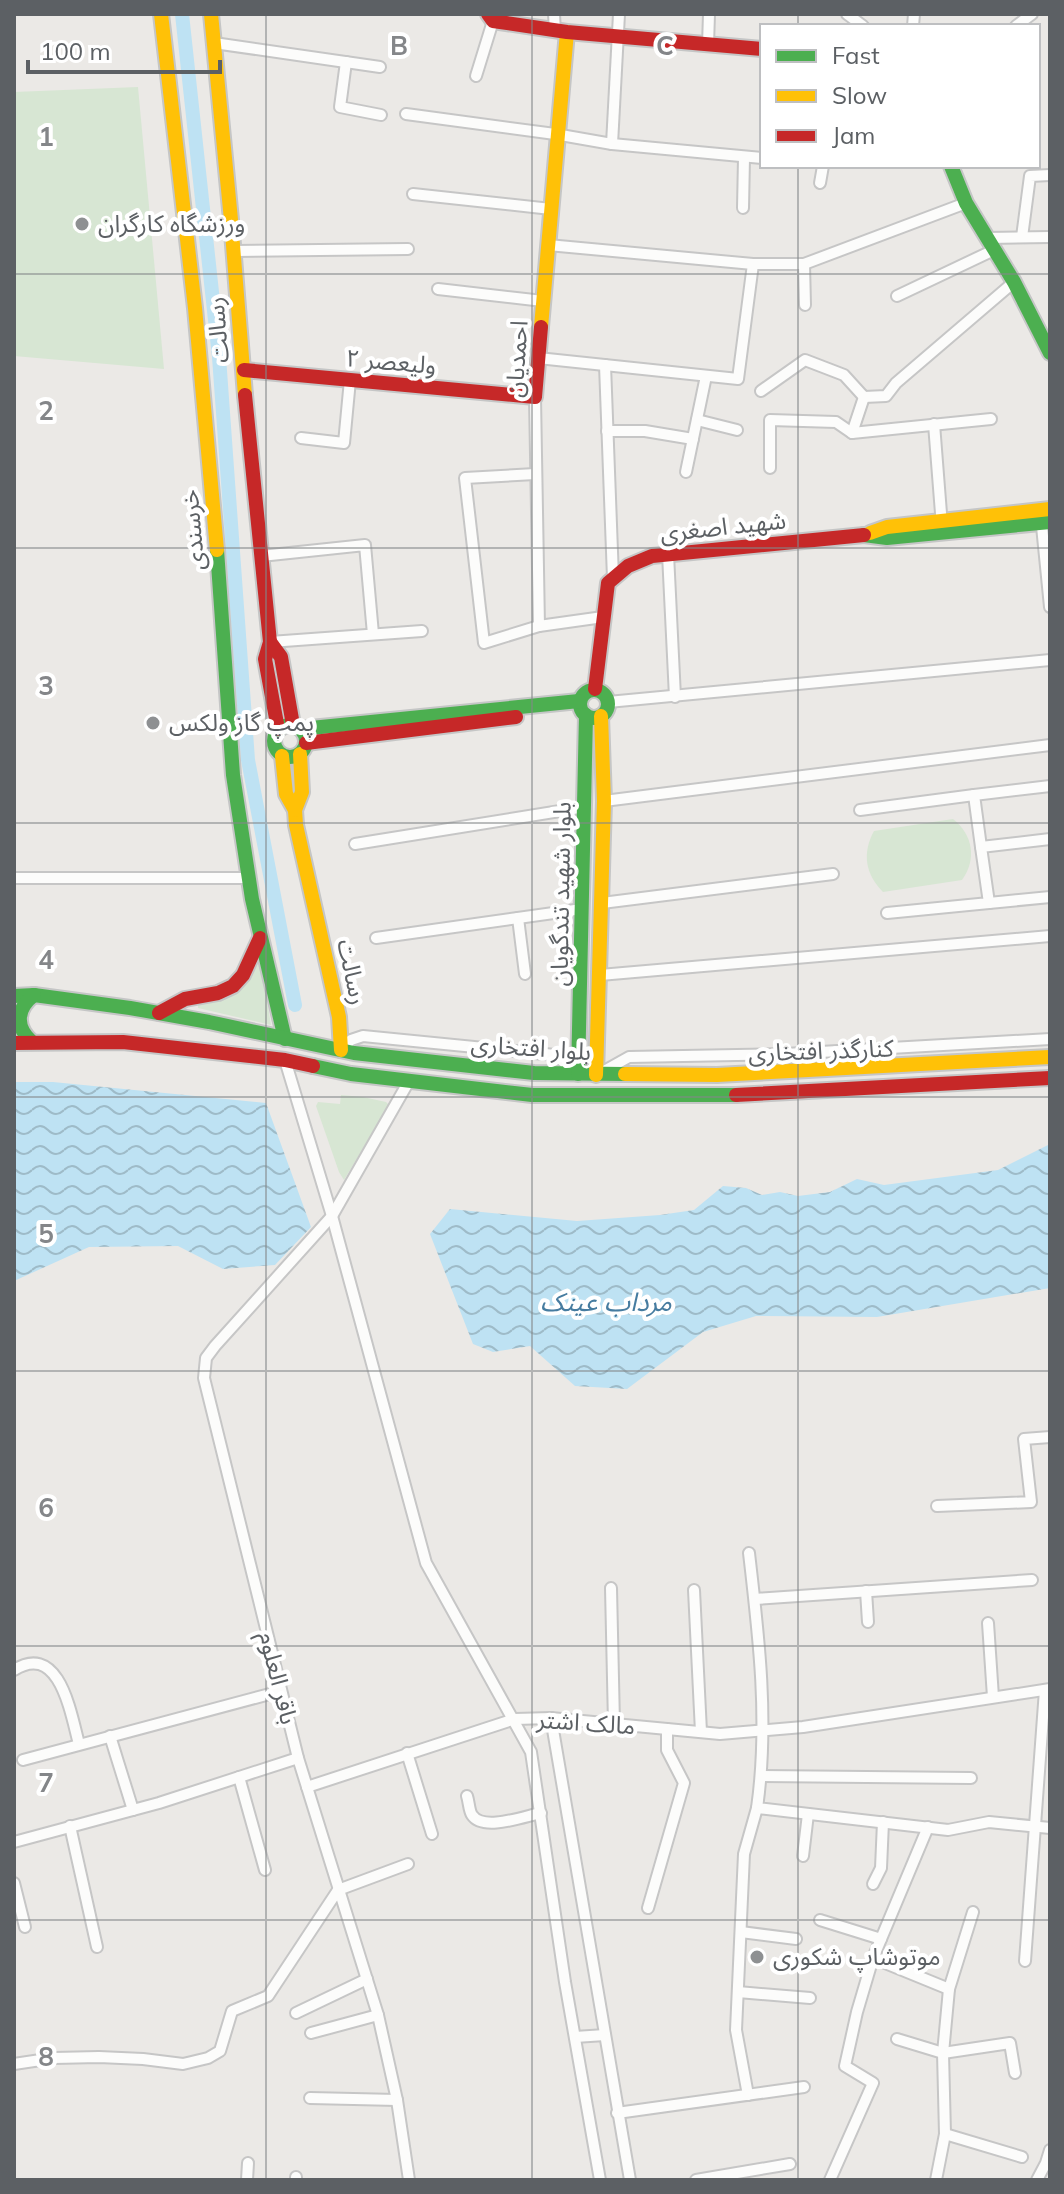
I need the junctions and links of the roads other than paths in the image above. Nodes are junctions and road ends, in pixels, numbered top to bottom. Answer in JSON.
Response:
{"nodes":[{"id":1,"x":161,"y":14,"type":"edge"},
{"id":2,"x":211,"y":14,"type":"edge"},
{"id":3,"x":554,"y":14,"type":"edge"},
{"id":4,"x":619,"y":14,"type":"edge"},
{"id":5,"x":709,"y":14,"type":"edge"},
{"id":6,"x":491,"y":18,"type":"edge"},
{"id":7,"x":561,"y":31,"type":"junction"},
{"id":8,"x":617,"y":37,"type":"junction"},
{"id":9,"x":214,"y":43,"type":"junction"},
{"id":10,"x":708,"y":45,"type":"junction"},
{"id":11,"x":760,"y":49,"type":"edge"},
{"id":12,"x":346,"y":62,"type":"junction"},
{"id":13,"x":380,"y":67,"type":"dead end"},
{"id":14,"x":476,"y":76,"type":"dead end"},
{"id":15,"x":406,"y":114,"type":"dead end"},
{"id":16,"x":381,"y":115,"type":"dead end"},
{"id":17,"x":555,"y":134,"type":"junction"},
{"id":18,"x":612,"y":144,"type":"junction"},
{"id":19,"x":744,"y":158,"type":"junction"},
{"id":20,"x":760,"y":158,"type":"edge"},
{"id":21,"x":823,"y":168,"type":"edge"},
{"id":22,"x":952,"y":168,"type":"edge"},
{"id":23,"x":1050,"y":175,"type":"edge"},
{"id":24,"x":820,"y":183,"type":"dead end"},
{"id":25,"x":413,"y":194,"type":"dead end"},
{"id":26,"x":966,"y":203,"type":"junction"},
{"id":27,"x":743,"y":208,"type":"dead end"},
{"id":28,"x":551,"y":209,"type":"junction"},
{"id":29,"x":1022,"y":237,"type":"junction"},
{"id":30,"x":1050,"y":237,"type":"edge"},
{"id":31,"x":991,"y":244,"type":"junction"},
{"id":32,"x":548,"y":245,"type":"junction"},
{"id":33,"x":408,"y":249,"type":"dead end"},
{"id":34,"x":234,"y":251,"type":"junction"},
{"id":35,"x":753,"y":264,"type":"junction"},
{"id":36,"x":804,"y":264,"type":"junction"},
{"id":37,"x":1014,"y":282,"type":"junction"},
{"id":38,"x":438,"y":289,"type":"dead end"},
{"id":39,"x":897,"y":296,"type":"dead end"},
{"id":40,"x":543,"y":301,"type":"junction"},
{"id":41,"x":805,"y":305,"type":"dead end"},
{"id":42,"x":1046,"y":335,"type":"edge"},
{"id":43,"x":1050,"y":353,"type":"edge"},
{"id":44,"x":538,"y":358,"type":"junction"},
{"id":45,"x":605,"y":365,"type":"junction"},
{"id":46,"x":244,"y":370,"type":"junction"},
{"id":47,"x":706,"y":376,"type":"junction"},
{"id":48,"x":350,"y":380,"type":"junction"},
{"id":49,"x":761,"y":391,"type":"dead end"},
{"id":50,"x":535,"y":397,"type":"junction"},
{"id":51,"x":864,"y":397,"type":"junction"},
{"id":52,"x":991,"y":419,"type":"dead end"},
{"id":53,"x":697,"y":420,"type":"junction"},
{"id":54,"x":934,"y":424,"type":"junction"},
{"id":55,"x":737,"y":430,"type":"dead end"},
{"id":56,"x":607,"y":431,"type":"junction"},
{"id":57,"x":852,"y":433,"type":"junction"},
{"id":58,"x":301,"y":438,"type":"dead end"},
{"id":59,"x":693,"y":439,"type":"junction"},
{"id":60,"x":770,"y":468,"type":"dead end"},
{"id":61,"x":686,"y":472,"type":"dead end"},
{"id":62,"x":535,"y":474,"type":"junction"},
{"id":63,"x":1046,"y":516,"type":"edge"},
{"id":64,"x":942,"y":527,"type":"junction"},
{"id":65,"x":668,"y":554,"type":"junction"},
{"id":66,"x":261,"y":556,"type":"junction"},
{"id":67,"x":613,"y":578,"type":"junction"},
{"id":68,"x":1050,"y":607,"type":"edge"},
{"id":69,"x":603,"y":617,"type":"junction"},
{"id":70,"x":539,"y":626,"type":"junction"},
{"id":71,"x":422,"y":631,"type":"dead end"},
{"id":72,"x":373,"y":634,"type":"junction"},
{"id":73,"x":270,"y":642,"type":"junction"},
{"id":74,"x":1050,"y":660,"type":"edge"},
{"id":75,"x":675,"y":697,"type":"junction"},
{"id":76,"x":591,"y":709,"type":"junction"},
{"id":77,"x":602,"y":735,"type":"junction"},
{"id":78,"x":295,"y":736,"type":"junction"},
{"id":79,"x":586,"y":736,"type":"junction"},
{"id":80,"x":1050,"y":745,"type":"edge"},
{"id":81,"x":282,"y":756,"type":"junction"},
{"id":82,"x":1050,"y":786,"type":"edge"},
{"id":83,"x":974,"y":795,"type":"junction"},
{"id":84,"x":604,"y":801,"type":"junction"},
{"id":85,"x":585,"y":807,"type":"junction"},
{"id":86,"x":295,"y":810,"type":"junction"},
{"id":87,"x":860,"y":810,"type":"dead end"},
{"id":88,"x":1050,"y":839,"type":"edge"},
{"id":89,"x":355,"y":844,"type":"dead end"},
{"id":90,"x":981,"y":847,"type":"junction"},
{"id":91,"x":833,"y":874,"type":"dead end"},
{"id":92,"x":14,"y":878,"type":"edge"},
{"id":93,"x":248,"y":878,"type":"junction"},
{"id":94,"x":1050,"y":897,"type":"edge"},
{"id":95,"x":602,"y":903,"type":"junction"},
{"id":96,"x":989,"y":903,"type":"junction"},
{"id":97,"x":582,"y":909,"type":"junction"},
{"id":98,"x":887,"y":913,"type":"dead end"},
{"id":99,"x":518,"y":918,"type":"junction"},
{"id":100,"x":1050,"y":936,"type":"edge"},
{"id":101,"x":260,"y":938,"type":"junction"},
{"id":102,"x":376,"y":938,"type":"dead end"},
{"id":103,"x":525,"y":974,"type":"dead end"},
{"id":104,"x":600,"y":975,"type":"junction"},
{"id":105,"x":34,"y":995,"type":"junction"},
{"id":106,"x":14,"y":996,"type":"edge"},
{"id":107,"x":159,"y":1013,"type":"junction"},
{"id":108,"x":579,"y":1031,"type":"junction"},
{"id":109,"x":598,"y":1031,"type":"junction"},
{"id":110,"x":285,"y":1039,"type":"junction"},
{"id":111,"x":1050,"y":1039,"type":"edge"},
{"id":112,"x":32,"y":1042,"type":"junction"},
{"id":113,"x":14,"y":1043,"type":"edge"},
{"id":114,"x":341,"y":1050,"type":"junction"},
{"id":115,"x":1050,"y":1057,"type":"edge"},
{"id":116,"x":285,"y":1060,"type":"junction"},
{"id":117,"x":578,"y":1074,"type":"junction"},
{"id":118,"x":596,"y":1075,"type":"junction"},
{"id":119,"x":1050,"y":1078,"type":"edge"},
{"id":120,"x":409,"y":1081,"type":"junction"},
{"id":121,"x":332,"y":1216,"type":"junction"},
{"id":122,"x":1050,"y":1437,"type":"edge"},
{"id":123,"x":937,"y":1506,"type":"dead end"},
{"id":124,"x":749,"y":1553,"type":"dead end"},
{"id":125,"x":1032,"y":1580,"type":"dead end"},
{"id":126,"x":611,"y":1588,"type":"dead end"},
{"id":127,"x":694,"y":1590,"type":"dead end"},
{"id":128,"x":866,"y":1591,"type":"junction"},
{"id":129,"x":755,"y":1599,"type":"junction"},
{"id":130,"x":868,"y":1622,"type":"dead end"},
{"id":131,"x":988,"y":1623,"type":"dead end"},
{"id":132,"x":14,"y":1670,"type":"edge"},
{"id":133,"x":1048,"y":1690,"type":"edge"},
{"id":134,"x":281,"y":1691,"type":"junction"},
{"id":135,"x":993,"y":1697,"type":"junction"},
{"id":136,"x":551,"y":1718,"type":"junction"},
{"id":137,"x":515,"y":1719,"type":"junction"},
{"id":138,"x":614,"y":1724,"type":"junction"},
{"id":139,"x":667,"y":1729,"type":"junction"},
{"id":140,"x":763,"y":1730,"type":"junction"},
{"id":141,"x":701,"y":1732,"type":"junction"},
{"id":142,"x":110,"y":1736,"type":"junction"},
{"id":143,"x":79,"y":1744,"type":"junction"},
{"id":144,"x":407,"y":1753,"type":"junction"},
{"id":145,"x":298,"y":1758,"type":"junction"},
{"id":146,"x":23,"y":1760,"type":"dead end"},
{"id":147,"x":762,"y":1776,"type":"junction"},
{"id":148,"x":239,"y":1777,"type":"junction"},
{"id":149,"x":971,"y":1778,"type":"dead end"},
{"id":150,"x":307,"y":1787,"type":"junction"},
{"id":151,"x":467,"y":1796,"type":"dead end"},
{"id":152,"x":757,"y":1808,"type":"junction"},
{"id":153,"x":133,"y":1810,"type":"junction"},
{"id":154,"x":541,"y":1813,"type":"junction"},
{"id":155,"x":808,"y":1814,"type":"junction"},
{"id":156,"x":883,"y":1822,"type":"junction"},
{"id":157,"x":70,"y":1826,"type":"junction"},
{"id":158,"x":928,"y":1827,"type":"junction"},
{"id":159,"x":1036,"y":1827,"type":"junction"},
{"id":160,"x":1050,"y":1828,"type":"edge"},
{"id":161,"x":432,"y":1834,"type":"dead end"},
{"id":162,"x":14,"y":1842,"type":"edge"},
{"id":163,"x":803,"y":1856,"type":"dead end"},
{"id":164,"x":408,"y":1864,"type":"dead end"},
{"id":165,"x":265,"y":1870,"type":"dead end"},
{"id":166,"x":14,"y":1883,"type":"edge"},
{"id":167,"x":873,"y":1884,"type":"dead end"},
{"id":168,"x":338,"y":1890,"type":"junction"},
{"id":169,"x":648,"y":1908,"type":"dead end"},
{"id":170,"x":973,"y":1912,"type":"dead end"},
{"id":171,"x":820,"y":1920,"type":"dead end"},
{"id":172,"x":25,"y":1927,"type":"dead end"},
{"id":173,"x":741,"y":1932,"type":"junction"},
{"id":174,"x":796,"y":1939,"type":"dead end"},
{"id":175,"x":881,"y":1939,"type":"junction"},
{"id":176,"x":97,"y":1947,"type":"dead end"},
{"id":177,"x":873,"y":1958,"type":"junction"},
{"id":178,"x":1025,"y":1961,"type":"dead end"},
{"id":179,"x":367,"y":1979,"type":"junction"},
{"id":180,"x":949,"y":1989,"type":"junction"},
{"id":181,"x":738,"y":1992,"type":"junction"},
{"id":182,"x":810,"y":1998,"type":"dead end"},
{"id":183,"x":296,"y":2013,"type":"dead end"},
{"id":184,"x":378,"y":2015,"type":"junction"},
{"id":185,"x":311,"y":2033,"type":"dead end"},
{"id":186,"x":605,"y":2035,"type":"junction"},
{"id":187,"x":575,"y":2037,"type":"junction"},
{"id":188,"x":897,"y":2039,"type":"dead end"},
{"id":189,"x":943,"y":2053,"type":"junction"},
{"id":190,"x":14,"y":2064,"type":"edge"},
{"id":191,"x":1015,"y":2073,"type":"dead end"},
{"id":192,"x":804,"y":2087,"type":"dead end"},
{"id":193,"x":748,"y":2095,"type":"junction"},
{"id":194,"x":310,"y":2098,"type":"dead end"},
{"id":195,"x":397,"y":2100,"type":"junction"},
{"id":196,"x":617,"y":2113,"type":"junction"},
{"id":197,"x":945,"y":2134,"type":"junction"},
{"id":198,"x":1050,"y":2150,"type":"edge"},
{"id":199,"x":1022,"y":2157,"type":"dead end"},
{"id":200,"x":248,"y":2163,"type":"dead end"},
{"id":201,"x":1048,"y":2163,"type":"edge"},
{"id":202,"x":790,"y":2164,"type":"dead end"},
{"id":203,"x":247,"y":2180,"type":"edge"},
{"id":204,"x":409,"y":2180,"type":"edge"},
{"id":205,"x":600,"y":2180,"type":"edge"},
{"id":206,"x":630,"y":2180,"type":"edge"},
{"id":207,"x":696,"y":2180,"type":"edge"},
{"id":208,"x":830,"y":2180,"type":"edge"},
{"id":209,"x":936,"y":2180,"type":"edge"},
{"id":210,"x":1037,"y":2180,"type":"edge"}],
"edges":[{"from":1,"to":93,"type":"main road","name":"خرسندی"},
{"from":2,"to":9,"type":"main road","name":"رسالت"},
{"from":3,"to":7,"type":"street"},
{"from":4,"to":8,"type":"street"},
{"from":5,"to":10,"type":"street"},
{"from":6,"to":7,"type":"main road"},
{"from":6,"to":14,"type":"street"},
{"from":7,"to":8,"type":"main road"},
{"from":7,"to":17,"type":"main road","name":"احمدیان"},
{"from":8,"to":10,"type":"main road"},
{"from":8,"to":18,"type":"street"},
{"from":9,"to":12,"type":"street"},
{"from":9,"to":34,"type":"main road","name":"رسالت"},
{"from":10,"to":11,"type":"main road"},
{"from":12,"to":13,"type":"street"},
{"from":12,"to":16,"type":"street"},
{"from":15,"to":17,"type":"street"},
{"from":17,"to":18,"type":"street"},
{"from":17,"to":28,"type":"main road","name":"احمدیان"},
{"from":18,"to":19,"type":"street"},
{"from":19,"to":20,"type":"street"},
{"from":19,"to":27,"type":"street"},
{"from":21,"to":24,"type":"street"},
{"from":22,"to":26,"type":"main road"},
{"from":23,"to":29,"type":"street"},
{"from":25,"to":28,"type":"street"},
{"from":26,"to":31,"type":"main road"},
{"from":26,"to":36,"type":"street"},
{"from":28,"to":32,"type":"main road","name":"احمدیان"},
{"from":29,"to":30,"type":"street"},
{"from":29,"to":31,"type":"street"},
{"from":31,"to":37,"type":"main road"},
{"from":31,"to":39,"type":"street"},
{"from":32,"to":35,"type":"street"},
{"from":32,"to":40,"type":"main road","name":"احمدیان"},
{"from":33,"to":34,"type":"street"},
{"from":34,"to":46,"type":"main road","name":"رسالت"},
{"from":35,"to":36,"type":"street"},
{"from":35,"to":47,"type":"street"},
{"from":36,"to":41,"type":"street"},
{"from":37,"to":42,"type":"main road"},
{"from":37,"to":51,"type":"street"},
{"from":38,"to":40,"type":"street"},
{"from":40,"to":44,"type":"main road","name":"احمدیان"},
{"from":42,"to":43,"type":"main road"},
{"from":44,"to":45,"type":"street"},
{"from":44,"to":50,"type":"main road","name":"احمدیان"},
{"from":45,"to":47,"type":"street"},
{"from":45,"to":56,"type":"street"},
{"from":46,"to":48,"type":"main road","name":"ولیعصر ۲"},
{"from":46,"to":66,"type":"main road","name":"رسالت"},
{"from":47,"to":53,"type":"street"},
{"from":48,"to":50,"type":"main road","name":"ولیعصر ۲"},
{"from":48,"to":58,"type":"street"},
{"from":49,"to":51,"type":"street"},
{"from":50,"to":62,"type":"street","name":"احمدیان"},
{"from":51,"to":57,"type":"street"},
{"from":52,"to":54,"type":"street"},
{"from":53,"to":55,"type":"street"},
{"from":53,"to":59,"type":"street"},
{"from":54,"to":57,"type":"street"},
{"from":54,"to":64,"type":"street"},
{"from":56,"to":59,"type":"street"},
{"from":56,"to":67,"type":"street"},
{"from":57,"to":60,"type":"street"},
{"from":59,"to":61,"type":"street"},
{"from":62,"to":70,"type":"street","name":"احمدیان"},
{"from":62,"to":70,"type":"street"},
{"from":63,"to":64,"type":"main road","name":"شهید اصغری"},
{"from":63,"to":68,"type":"street"},
{"from":64,"to":65,"type":"main road","name":"شهید اصغری"},
{"from":65,"to":67,"type":"main road","name":"شهید اصغری"},
{"from":65,"to":75,"type":"street"},
{"from":66,"to":72,"type":"street"},
{"from":66,"to":73,"type":"main road","name":"رسالت"},
{"from":67,"to":69,"type":"main road"},
{"from":69,"to":70,"type":"street"},
{"from":69,"to":76,"type":"main road"},
{"from":71,"to":72,"type":"street"},
{"from":72,"to":73,"type":"street"},
{"from":73,"to":78,"type":"main road","name":"رسالت"},
{"from":74,"to":75,"type":"street"},
{"from":75,"to":76,"type":"street"},
{"from":76,"to":77,"type":"main road","name":"بلوار شهید تندگویان"},
{"from":76,"to":78,"type":"main road"},
{"from":76,"to":79,"type":"main road","name":"بلوار شهید تندگویان"},
{"from":77,"to":79,"type":"main road"},
{"from":77,"to":84,"type":"main road","name":"بلوار شهید تندگویان"},
{"from":78,"to":81,"type":"main road"},
{"from":78,"to":81,"type":"main road","name":"رسالت"},
{"from":78,"to":86,"type":"main road","name":"رسالت"},
{"from":79,"to":85,"type":"main road","name":"بلوار شهید تندگویان"},
{"from":80,"to":84,"type":"street"},
{"from":81,"to":86,"type":"main road","name":"رسالت"},
{"from":82,"to":83,"type":"street"},
{"from":83,"to":87,"type":"street"},
{"from":83,"to":90,"type":"street"},
{"from":84,"to":95,"type":"main road","name":"بلوار شهید تندگویان"},
{"from":85,"to":89,"type":"street"},
{"from":85,"to":97,"type":"main road","name":"بلوار شهید تندگویان"},
{"from":86,"to":114,"type":"main road","name":"رسالت"},
{"from":88,"to":90,"type":"street"},
{"from":90,"to":96,"type":"street"},
{"from":91,"to":95,"type":"street"},
{"from":92,"to":93,"type":"street"},
{"from":93,"to":101,"type":"main road","name":"خرسندی"},
{"from":94,"to":96,"type":"street"},
{"from":95,"to":104,"type":"main road","name":"بلوار شهید تندگویان"},
{"from":96,"to":98,"type":"street"},
{"from":97,"to":99,"type":"street"},
{"from":97,"to":108,"type":"main road","name":"بلوار شهید تندگویان"},
{"from":99,"to":102,"type":"street"},
{"from":99,"to":103,"type":"street"},
{"from":100,"to":104,"type":"street"},
{"from":101,"to":107,"type":"main road"},
{"from":101,"to":110,"type":"main road","name":"خرسندی"},
{"from":104,"to":109,"type":"main road","name":"بلوار شهید تندگویان"},
{"from":105,"to":106,"type":"main road","name":"بلوار افتخاری"},
{"from":105,"to":107,"type":"main road","name":"بلوار افتخاری"},
{"from":105,"to":112,"type":"main road"},
{"from":107,"to":110,"type":"main road","name":"بلوار افتخاری"},
{"from":108,"to":109,"type":"main road"},
{"from":108,"to":117,"type":"main road","name":"بلوار شهید تندگویان"},
{"from":109,"to":118,"type":"main road","name":"بلوار شهید تندگویان"},
{"from":110,"to":114,"type":"main road","name":"بلوار افتخاری"},
{"from":111,"to":118,"type":"street","name":"کنارگذر افتخاری"},
{"from":112,"to":113,"type":"main road","name":"بلوار افتخاری"},
{"from":112,"to":116,"type":"main road","name":"بلوار افتخاری"},
{"from":114,"to":117,"type":"main road","name":"بلوار افتخاری"},
{"from":115,"to":118,"type":"main road","name":"بلوار افتخاری"},
{"from":116,"to":120,"type":"main road","name":"بلوار افتخاری"},
{"from":116,"to":121,"type":"street"},
{"from":117,"to":118,"type":"main road","name":"بلوار افتخاری"},
{"from":119,"to":120,"type":"main road","name":"بلوار افتخاری"},
{"from":120,"to":121,"type":"street","name":"باقر العلوم"},
{"from":121,"to":134,"type":"street","name":"باقر العلوم"},
{"from":121,"to":137,"type":"street","name":"مالک اشتر"},
{"from":122,"to":123,"type":"street"},
{"from":124,"to":129,"type":"street"},
{"from":125,"to":128,"type":"street"},
{"from":126,"to":138,"type":"street"},
{"from":127,"to":141,"type":"street"},
{"from":128,"to":129,"type":"street"},
{"from":128,"to":130,"type":"street"},
{"from":129,"to":140,"type":"street"},
{"from":131,"to":135,"type":"street"},
{"from":132,"to":143,"type":"street"},
{"from":133,"to":135,"type":"street","name":"مالک اشتر"},
{"from":133,"to":159,"type":"street"},
{"from":134,"to":142,"type":"street"},
{"from":134,"to":145,"type":"street","name":"باقر العلوم"},
{"from":135,"to":140,"type":"street","name":"مالک اشتر"},
{"from":136,"to":137,"type":"street","name":"مالک اشتر"},
{"from":136,"to":138,"type":"street","name":"مالک اشتر"},
{"from":136,"to":186,"type":"street"},
{"from":137,"to":144,"type":"street"},
{"from":137,"to":154,"type":"street"},
{"from":138,"to":139,"type":"street","name":"مالک اشتر"},
{"from":139,"to":141,"type":"street","name":"مالک اشتر"},
{"from":139,"to":169,"type":"street"},
{"from":140,"to":141,"type":"street","name":"مالک اشتر"},
{"from":140,"to":147,"type":"street"},
{"from":142,"to":143,"type":"street"},
{"from":142,"to":153,"type":"street"},
{"from":143,"to":146,"type":"street"},
{"from":144,"to":150,"type":"street"},
{"from":144,"to":161,"type":"street"},
{"from":145,"to":148,"type":"street"},
{"from":145,"to":150,"type":"street","name":"باقر العلوم"},
{"from":147,"to":149,"type":"street"},
{"from":147,"to":152,"type":"street"},
{"from":148,"to":153,"type":"street"},
{"from":148,"to":165,"type":"street"},
{"from":150,"to":168,"type":"street","name":"باقر العلوم"},
{"from":151,"to":154,"type":"street"},
{"from":152,"to":155,"type":"street"},
{"from":152,"to":173,"type":"street"},
{"from":153,"to":157,"type":"street"},
{"from":154,"to":187,"type":"street"},
{"from":155,"to":156,"type":"street"},
{"from":155,"to":163,"type":"street"},
{"from":156,"to":158,"type":"street"},
{"from":156,"to":167,"type":"street"},
{"from":157,"to":162,"type":"street"},
{"from":157,"to":176,"type":"street"},
{"from":158,"to":159,"type":"street"},
{"from":158,"to":175,"type":"street"},
{"from":159,"to":160,"type":"street"},
{"from":159,"to":178,"type":"street"},
{"from":164,"to":168,"type":"street"},
{"from":166,"to":172,"type":"street"},
{"from":168,"to":179,"type":"street","name":"باقر العلوم"},
{"from":168,"to":190,"type":"street"},
{"from":170,"to":180,"type":"street"},
{"from":171,"to":175,"type":"street"},
{"from":173,"to":174,"type":"street"},
{"from":173,"to":181,"type":"street"},
{"from":175,"to":177,"type":"street"},
{"from":177,"to":180,"type":"street"},
{"from":177,"to":208,"type":"street"},
{"from":179,"to":183,"type":"street"},
{"from":179,"to":184,"type":"street","name":"باقر العلوم"},
{"from":180,"to":189,"type":"street"},
{"from":181,"to":182,"type":"street"},
{"from":181,"to":193,"type":"street"},
{"from":184,"to":185,"type":"street"},
{"from":184,"to":195,"type":"street","name":"باقر العلوم"},
{"from":186,"to":187,"type":"street"},
{"from":186,"to":196,"type":"street"},
{"from":187,"to":205,"type":"street"},
{"from":188,"to":189,"type":"street"},
{"from":189,"to":191,"type":"street"},
{"from":189,"to":197,"type":"street"},
{"from":192,"to":193,"type":"street"},
{"from":193,"to":196,"type":"street"},
{"from":194,"to":195,"type":"street"},
{"from":195,"to":204,"type":"street","name":"باقر العلوم"},
{"from":196,"to":206,"type":"street"},
{"from":197,"to":199,"type":"street"},
{"from":197,"to":209,"type":"street"},
{"from":198,"to":201,"type":"street"},
{"from":200,"to":203,"type":"street"},
{"from":201,"to":210,"type":"street"},
{"from":202,"to":207,"type":"street"}]}
